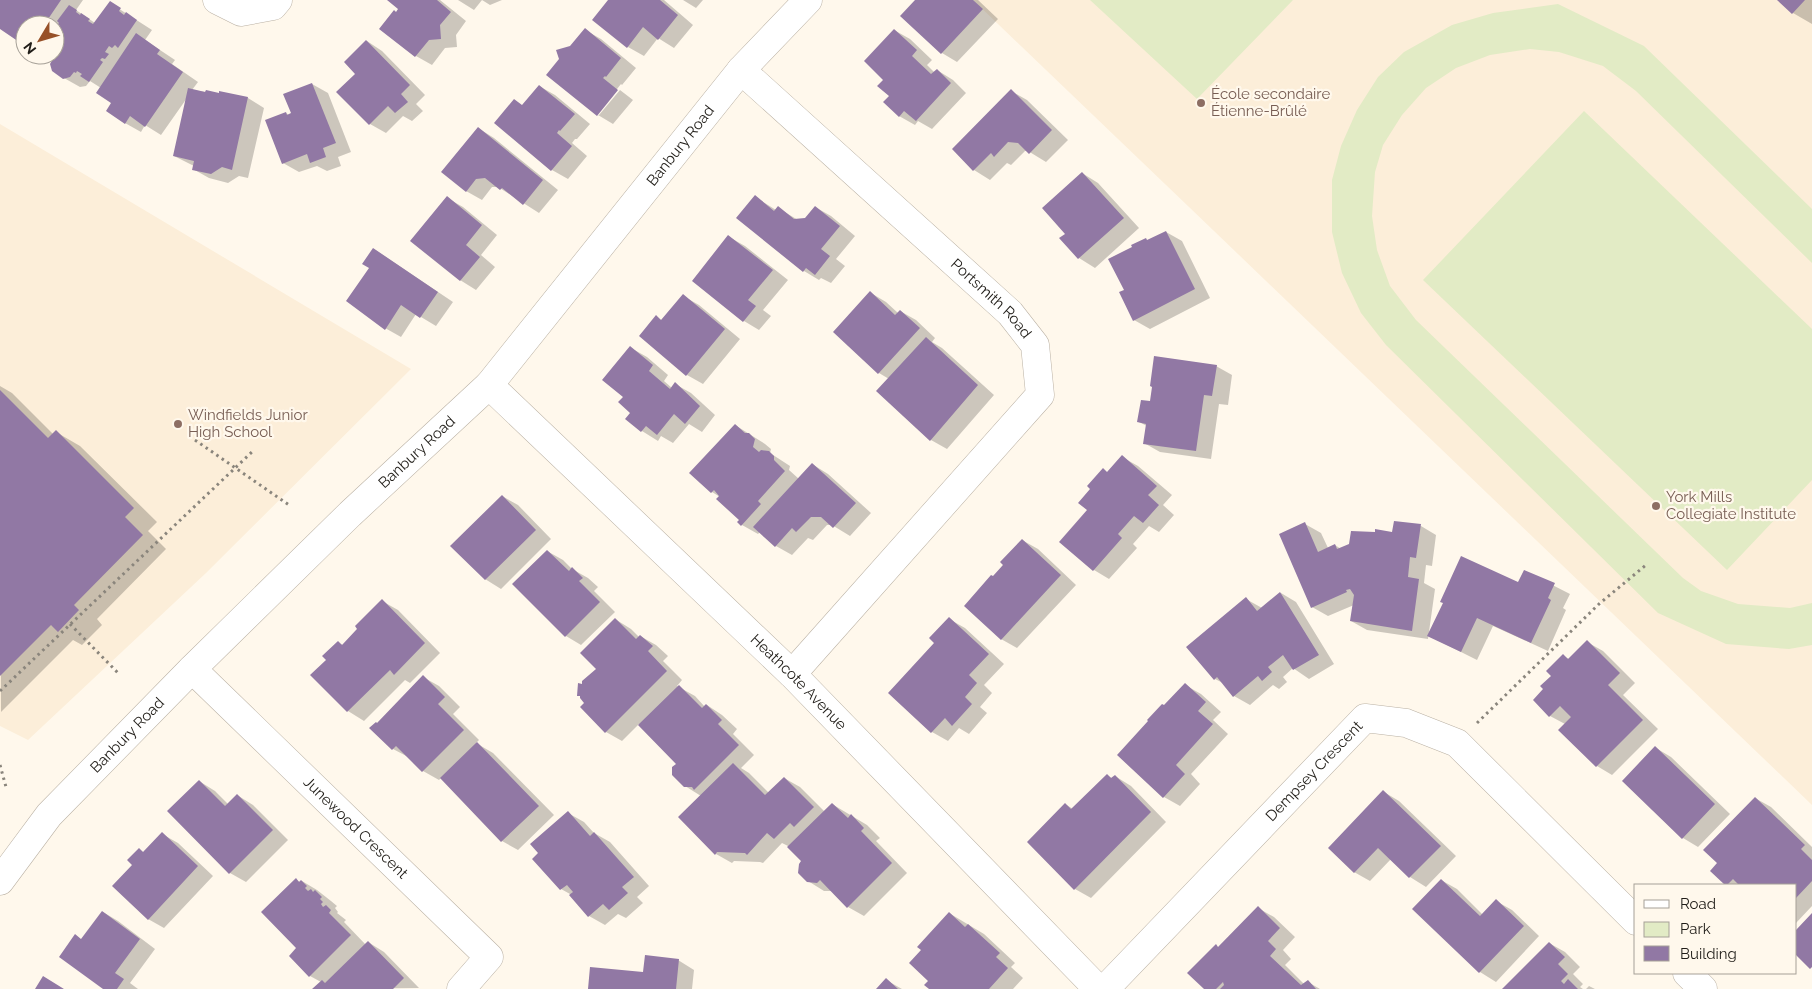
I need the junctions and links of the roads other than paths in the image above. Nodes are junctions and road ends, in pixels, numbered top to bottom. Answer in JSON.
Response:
{"nodes":[{"id":1,"x":217,"y":0,"type":"edge"},
{"id":2,"x":278,"y":0,"type":"edge"},
{"id":3,"x":808,"y":0,"type":"edge"},
{"id":4,"x":741,"y":70,"type":"junction"},
{"id":5,"x":489,"y":385,"type":"junction"},
{"id":6,"x":192,"y":669,"type":"junction"},
{"id":7,"x":792,"y":674,"type":"junction"},
{"id":8,"x":0,"y":881,"type":"edge"},
{"id":9,"x":1634,"y":919,"type":"edge"},
{"id":10,"x":1688,"y":974,"type":"edge"},
{"id":11,"x":461,"y":989,"type":"edge"},
{"id":12,"x":1098,"y":989,"type":"edge"},
{"id":13,"x":1105,"y":989,"type":"edge"},
{"id":14,"x":1704,"y":989,"type":"edge"}],
"edges":[{"from":1,"to":2,"type":"street"},
{"from":3,"to":4,"type":"street","name":"Banbury Road"},
{"from":4,"to":5,"type":"street","name":"Banbury Road"},
{"from":4,"to":7,"type":"street","name":"Portsmith Road"},
{"from":5,"to":6,"type":"street","name":"Banbury Road"},
{"from":5,"to":7,"type":"street","name":"Heathcote Avenue"},
{"from":6,"to":8,"type":"street","name":"Banbury Road"},
{"from":6,"to":11,"type":"street","name":"Junewood Crescent"},
{"from":7,"to":12,"type":"street","name":"Heathcote Avenue"},
{"from":9,"to":13,"type":"street","name":"Dempsey Crescent"},
{"from":10,"to":14,"type":"street"}]}
